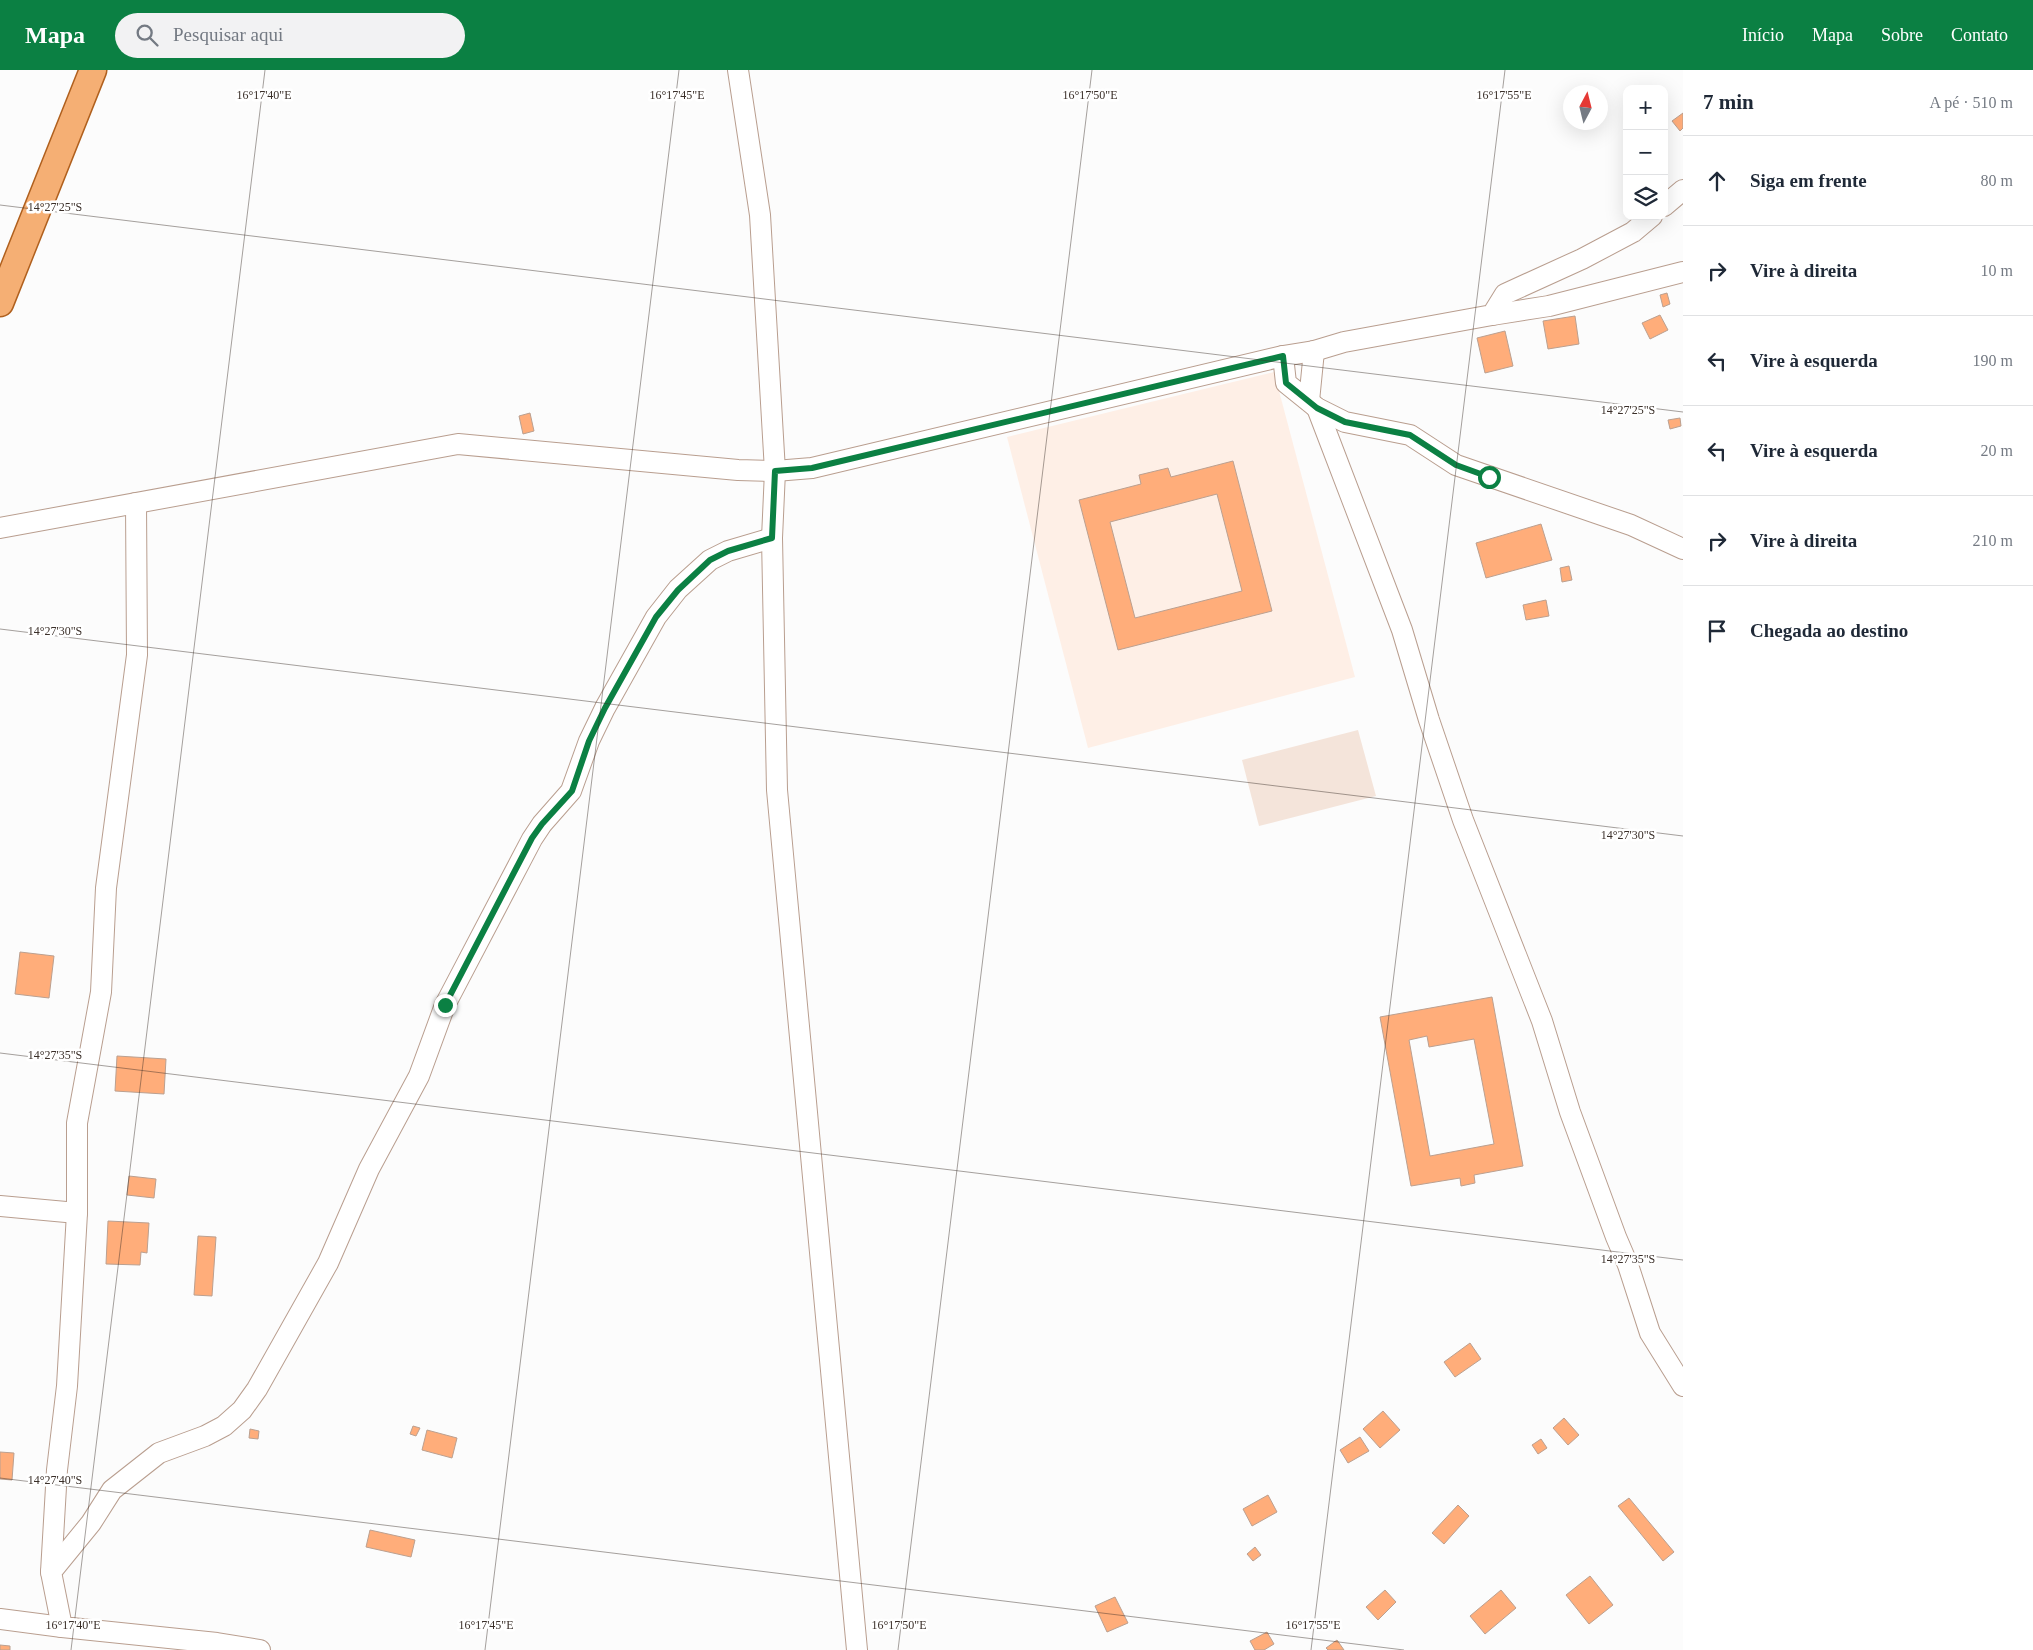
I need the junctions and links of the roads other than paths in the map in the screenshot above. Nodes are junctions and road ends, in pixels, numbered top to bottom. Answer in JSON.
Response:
{"nodes":[{"id":1,"x":93,"y":70,"type":"edge"},
{"id":2,"x":738,"y":70,"type":"edge"},
{"id":3,"x":1683,"y":190,"type":"edge"},
{"id":4,"x":1668,"y":203,"type":"edge"},
{"id":5,"x":1647,"y":220,"type":"edge"},
{"id":6,"x":1683,"y":272,"type":"edge"},
{"id":7,"x":0,"y":303,"type":"edge"},
{"id":8,"x":1492,"y":315,"type":"junction"},
{"id":9,"x":1314,"y":352,"type":"junction"},
{"id":10,"x":1283,"y":356,"type":"junction"},
{"id":11,"x":1313,"y":404,"type":"junction"},
{"id":12,"x":775,"y":471,"type":"junction"},
{"id":13,"x":136,"y":503,"type":"junction"},
{"id":14,"x":0,"y":528,"type":"edge"},
{"id":15,"x":772,"y":538,"type":"junction"},
{"id":16,"x":1683,"y":549,"type":"edge"},
{"id":17,"x":0,"y":1206,"type":"edge"},
{"id":18,"x":77,"y":1213,"type":"junction"},
{"id":19,"x":1683,"y":1386,"type":"edge"},
{"id":20,"x":51,"y":1572,"type":"junction"},
{"id":21,"x":0,"y":1618,"type":"edge"},
{"id":22,"x":62,"y":1627,"type":"junction"},
{"id":23,"x":260,"y":1650,"type":"edge"},
{"id":24,"x":857,"y":1650,"type":"edge"}],
"edges":[{"from":1,"to":7,"type":"main road"},
{"from":2,"to":12,"type":"street"},
{"from":3,"to":4,"type":"street"},
{"from":5,"to":8,"type":"street"},
{"from":6,"to":8,"type":"street"},
{"from":8,"to":9,"type":"street"},
{"from":9,"to":10,"type":"street"},
{"from":9,"to":11,"type":"street"},
{"from":10,"to":11,"type":"street"},
{"from":10,"to":12,"type":"street"},
{"from":11,"to":16,"type":"street"},
{"from":11,"to":19,"type":"street"},
{"from":12,"to":13,"type":"street"},
{"from":12,"to":15,"type":"street"},
{"from":13,"to":14,"type":"street"},
{"from":13,"to":18,"type":"street"},
{"from":15,"to":20,"type":"street"},
{"from":15,"to":24,"type":"street"},
{"from":17,"to":18,"type":"street"},
{"from":18,"to":20,"type":"street"},
{"from":20,"to":22,"type":"street"},
{"from":21,"to":22,"type":"street"},
{"from":22,"to":23,"type":"street"}]}
